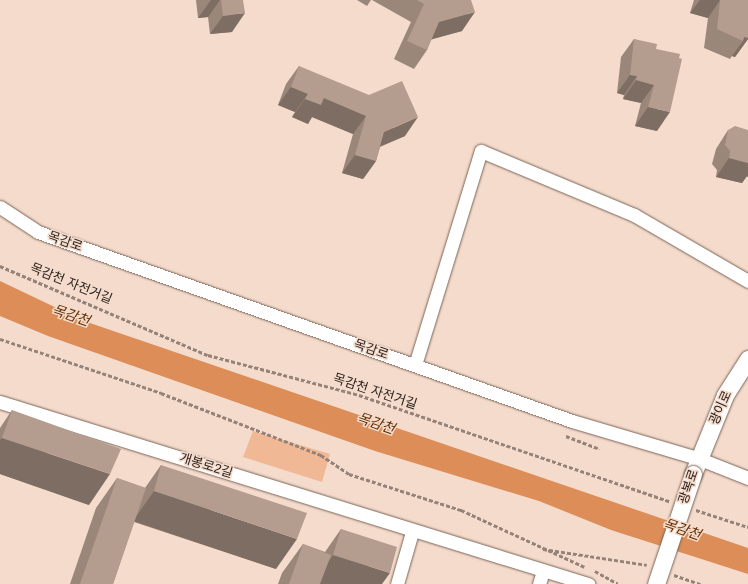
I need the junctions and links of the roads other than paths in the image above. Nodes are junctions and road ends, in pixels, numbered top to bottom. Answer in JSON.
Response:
{"nodes":[{"id":1,"x":0,"y":207,"type":"edge"},
{"id":2,"x":748,"y":281,"type":"edge"},
{"id":3,"x":748,"y":359,"type":"edge"},
{"id":4,"x":414,"y":365,"type":"junction"},
{"id":5,"x":0,"y":402,"type":"edge"},
{"id":6,"x":696,"y":466,"type":"junction"},
{"id":7,"x":748,"y":478,"type":"edge"},
{"id":8,"x":412,"y":532,"type":"junction"},
{"id":9,"x":543,"y":571,"type":"junction"},
{"id":10,"x":397,"y":584,"type":"edge"},
{"id":11,"x":539,"y":584,"type":"edge"},
{"id":12,"x":588,"y":584,"type":"edge"},
{"id":13,"x":656,"y":584,"type":"edge"}],
"edges":[{"from":1,"to":4,"type":"street","name":"목감로"},
{"from":2,"to":4,"type":"street"},
{"from":3,"to":6,"type":"street","name":"광이로"},
{"from":4,"to":6,"type":"street","name":"목감로"},
{"from":5,"to":8,"type":"street","name":"개봉로2길"},
{"from":6,"to":7,"type":"street","name":"목감로"},
{"from":6,"to":13,"type":"street","name":"광복로","bridge":true},
{"from":8,"to":9,"type":"street","name":"개봉로2길"},
{"from":8,"to":10,"type":"street"},
{"from":9,"to":11,"type":"street"},
{"from":9,"to":12,"type":"street","name":"개봉로2길"}]}
